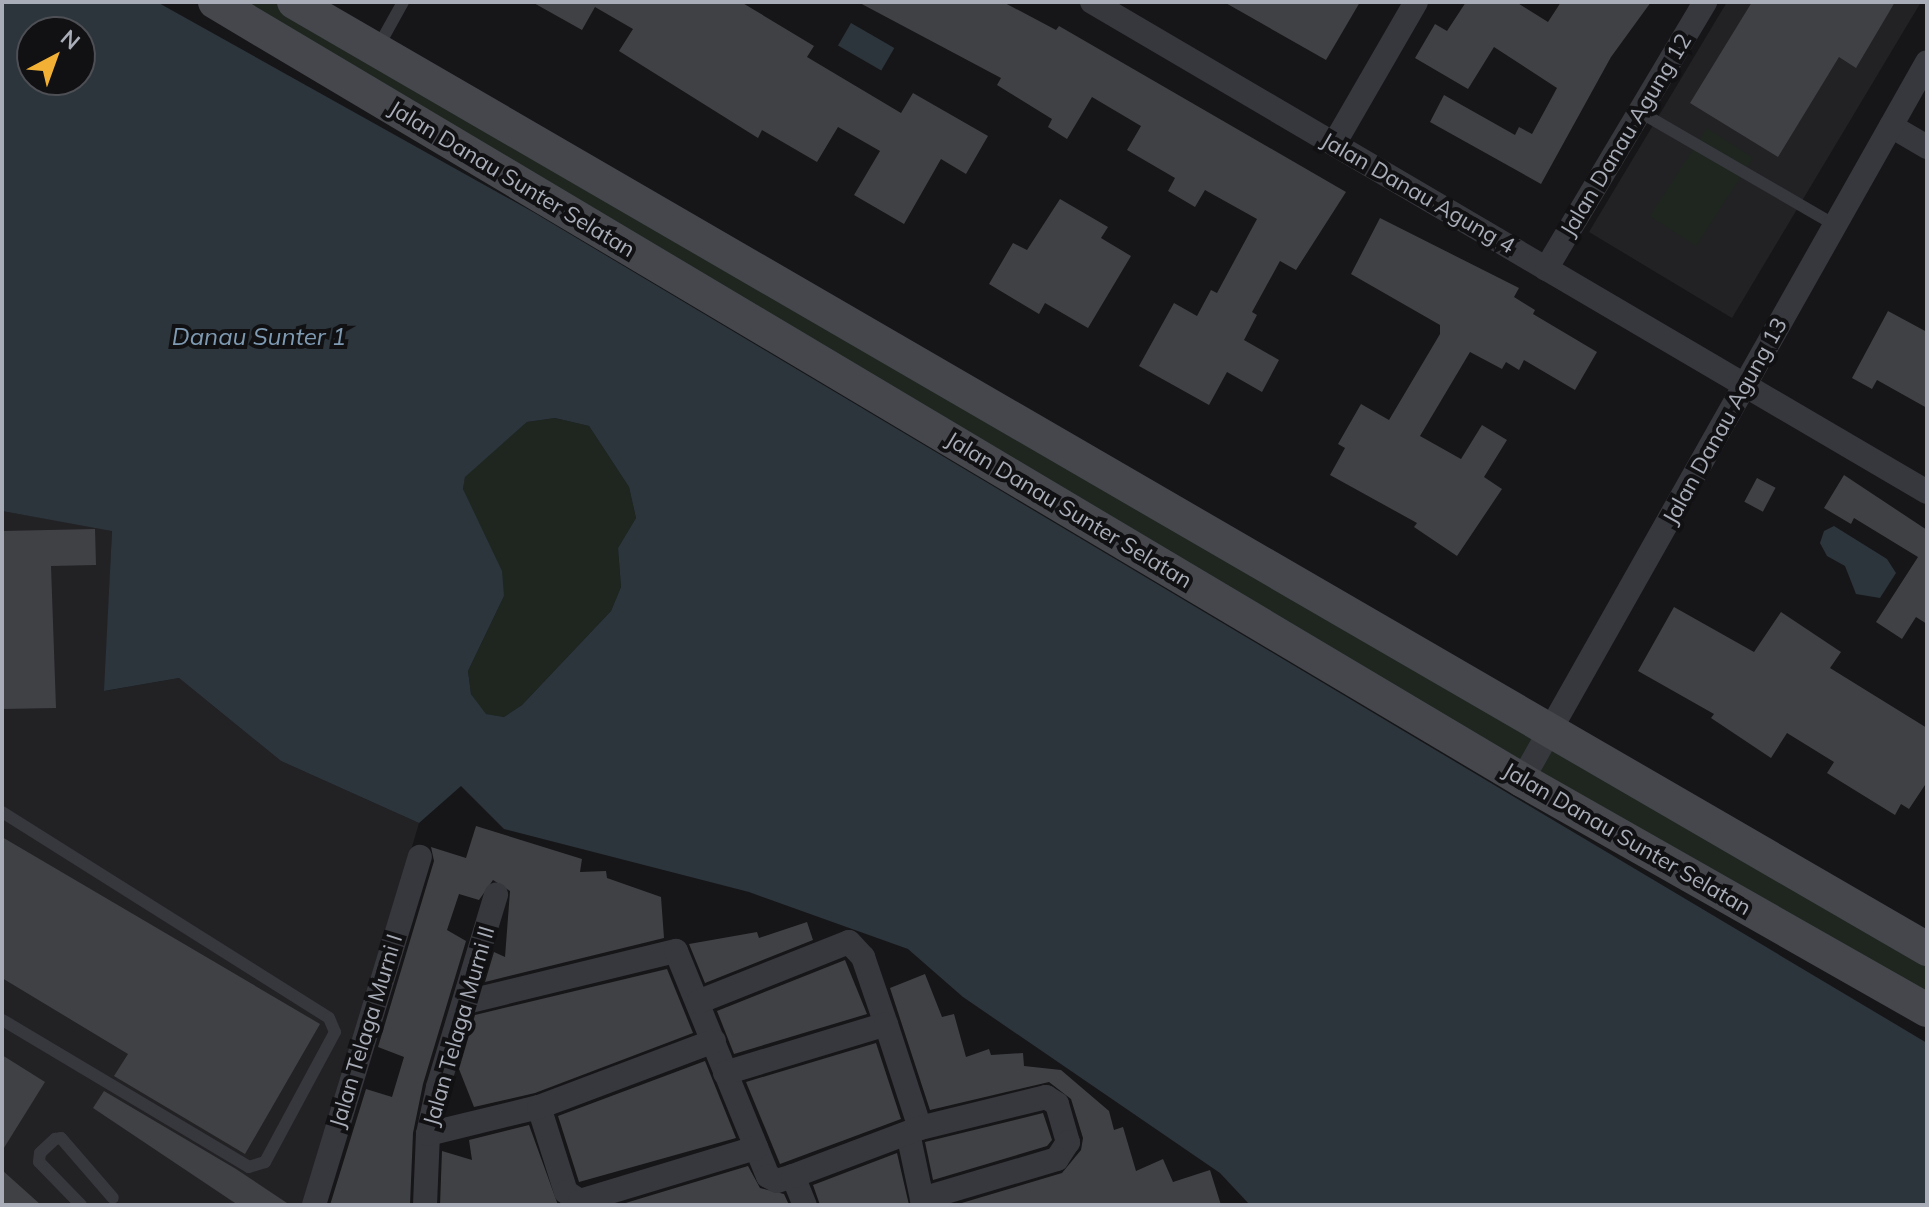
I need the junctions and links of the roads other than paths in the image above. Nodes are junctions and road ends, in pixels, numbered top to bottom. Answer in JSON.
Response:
{"nodes":[{"id":1,"x":215,"y":2,"type":"edge"},
{"id":2,"x":294,"y":2,"type":"edge"},
{"id":3,"x":403,"y":2,"type":"edge"},
{"id":4,"x":1416,"y":2,"type":"edge"},
{"id":5,"x":1705,"y":2,"type":"edge"},
{"id":6,"x":1108,"y":6,"type":"edge"},
{"id":7,"x":376,"y":50,"type":"junction"},
{"id":8,"x":1927,"y":62,"type":"edge"},
{"id":9,"x":1640,"y":112,"type":"junction"},
{"id":10,"x":1891,"y":126,"type":"junction"},
{"id":11,"x":1334,"y":144,"type":"junction"},
{"id":12,"x":1927,"y":147,"type":"edge"},
{"id":13,"x":1835,"y":225,"type":"junction"},
{"id":14,"x":1546,"y":269,"type":"junction"},
{"id":15,"x":1745,"y":385,"type":"junction"},
{"id":16,"x":1927,"y":492,"type":"edge"},
{"id":17,"x":1552,"y":729,"type":"junction"},
{"id":18,"x":1522,"y":780,"type":"junction"},
{"id":19,"x":2,"y":812,"type":"edge"},
{"id":20,"x":420,"y":857,"type":"dead end"},
{"id":21,"x":496,"y":895,"type":"dead end"},
{"id":22,"x":1927,"y":949,"type":"edge"},
{"id":23,"x":466,"y":1002,"type":"junction"},
{"id":24,"x":698,"y":1002,"type":"junction"},
{"id":25,"x":1927,"y":1010,"type":"edge"},
{"id":26,"x":2,"y":1020,"type":"edge"},
{"id":27,"x":886,"y":1024,"type":"junction"},
{"id":28,"x":714,"y":1041,"type":"junction"},
{"id":29,"x":725,"y":1073,"type":"junction"},
{"id":30,"x":539,"y":1107,"type":"junction"},
{"id":31,"x":914,"y":1131,"type":"junction"},
{"id":32,"x":428,"y":1134,"type":"junction"},
{"id":33,"x":756,"y":1148,"type":"junction"},
{"id":34,"x":793,"y":1176,"type":"junction"},
{"id":35,"x":923,"y":1202,"type":"edge"},
{"id":36,"x":114,"y":1203,"type":"edge"},
{"id":37,"x":81,"y":1205,"type":"edge"},
{"id":38,"x":314,"y":1205,"type":"edge"},
{"id":39,"x":425,"y":1205,"type":"edge"},
{"id":40,"x":805,"y":1205,"type":"edge"}],
"edges":[{"from":1,"to":18,"type":"street","name":"Jalan Danau Sunter Selatan"},
{"from":2,"to":7,"type":"street","name":"Jalan Danau Sunter Selatan"},
{"from":3,"to":7,"type":"lane"},
{"from":4,"to":11,"type":"street"},
{"from":5,"to":9,"type":"street","name":"Jalan Danau Agung 12"},
{"from":6,"to":11,"type":"street","name":"Jalan Danau Agung 4"},
{"from":7,"to":17,"type":"street","name":"Jalan Danau Sunter Selatan"},
{"from":8,"to":10,"type":"street","name":"Jalan Danau Agung 13"},
{"from":9,"to":13,"type":"lane"},
{"from":9,"to":14,"type":"street","name":"Jalan Danau Agung 12"},
{"from":10,"to":12,"type":"street"},
{"from":10,"to":13,"type":"street","name":"Jalan Danau Agung 13"},
{"from":11,"to":14,"type":"street","name":"Jalan Danau Agung 4"},
{"from":13,"to":15,"type":"street","name":"Jalan Danau Agung 13"},
{"from":14,"to":15,"type":"street","name":"Jalan Danau Agung 4"},
{"from":15,"to":16,"type":"street","name":"Jalan Danau Agung 4"},
{"from":15,"to":17,"type":"street","name":"Jalan Danau Agung 13"},
{"from":17,"to":18,"type":"street","name":"Jalan Danau Agung 13"},
{"from":17,"to":22,"type":"street","name":"Jalan Danau Sunter Selatan"},
{"from":18,"to":25,"type":"street","name":"Jalan Danau Sunter Selatan"},
{"from":19,"to":26,"type":"lane"},
{"from":20,"to":38,"type":"street","name":"Jalan Telaga Murni I"},
{"from":21,"to":23,"type":"street","name":"Jalan Telaga Murni II"},
{"from":23,"to":24,"type":"street"},
{"from":23,"to":32,"type":"street","name":"Jalan Telaga Murni II"},
{"from":24,"to":27,"type":"street"},
{"from":24,"to":28,"type":"street"},
{"from":27,"to":29,"type":"street"},
{"from":27,"to":31,"type":"street"},
{"from":28,"to":29,"type":"street"},
{"from":28,"to":30,"type":"street"},
{"from":29,"to":33,"type":"street"},
{"from":30,"to":32,"type":"street"},
{"from":30,"to":33,"type":"street"},
{"from":31,"to":34,"type":"street"},
{"from":31,"to":35,"type":"street"},
{"from":31,"to":35,"type":"street"},
{"from":32,"to":39,"type":"street","name":"Jalan Telaga Murni II"},
{"from":33,"to":34,"type":"street"},
{"from":34,"to":40,"type":"street"},
{"from":36,"to":37,"type":"lane"}]}
